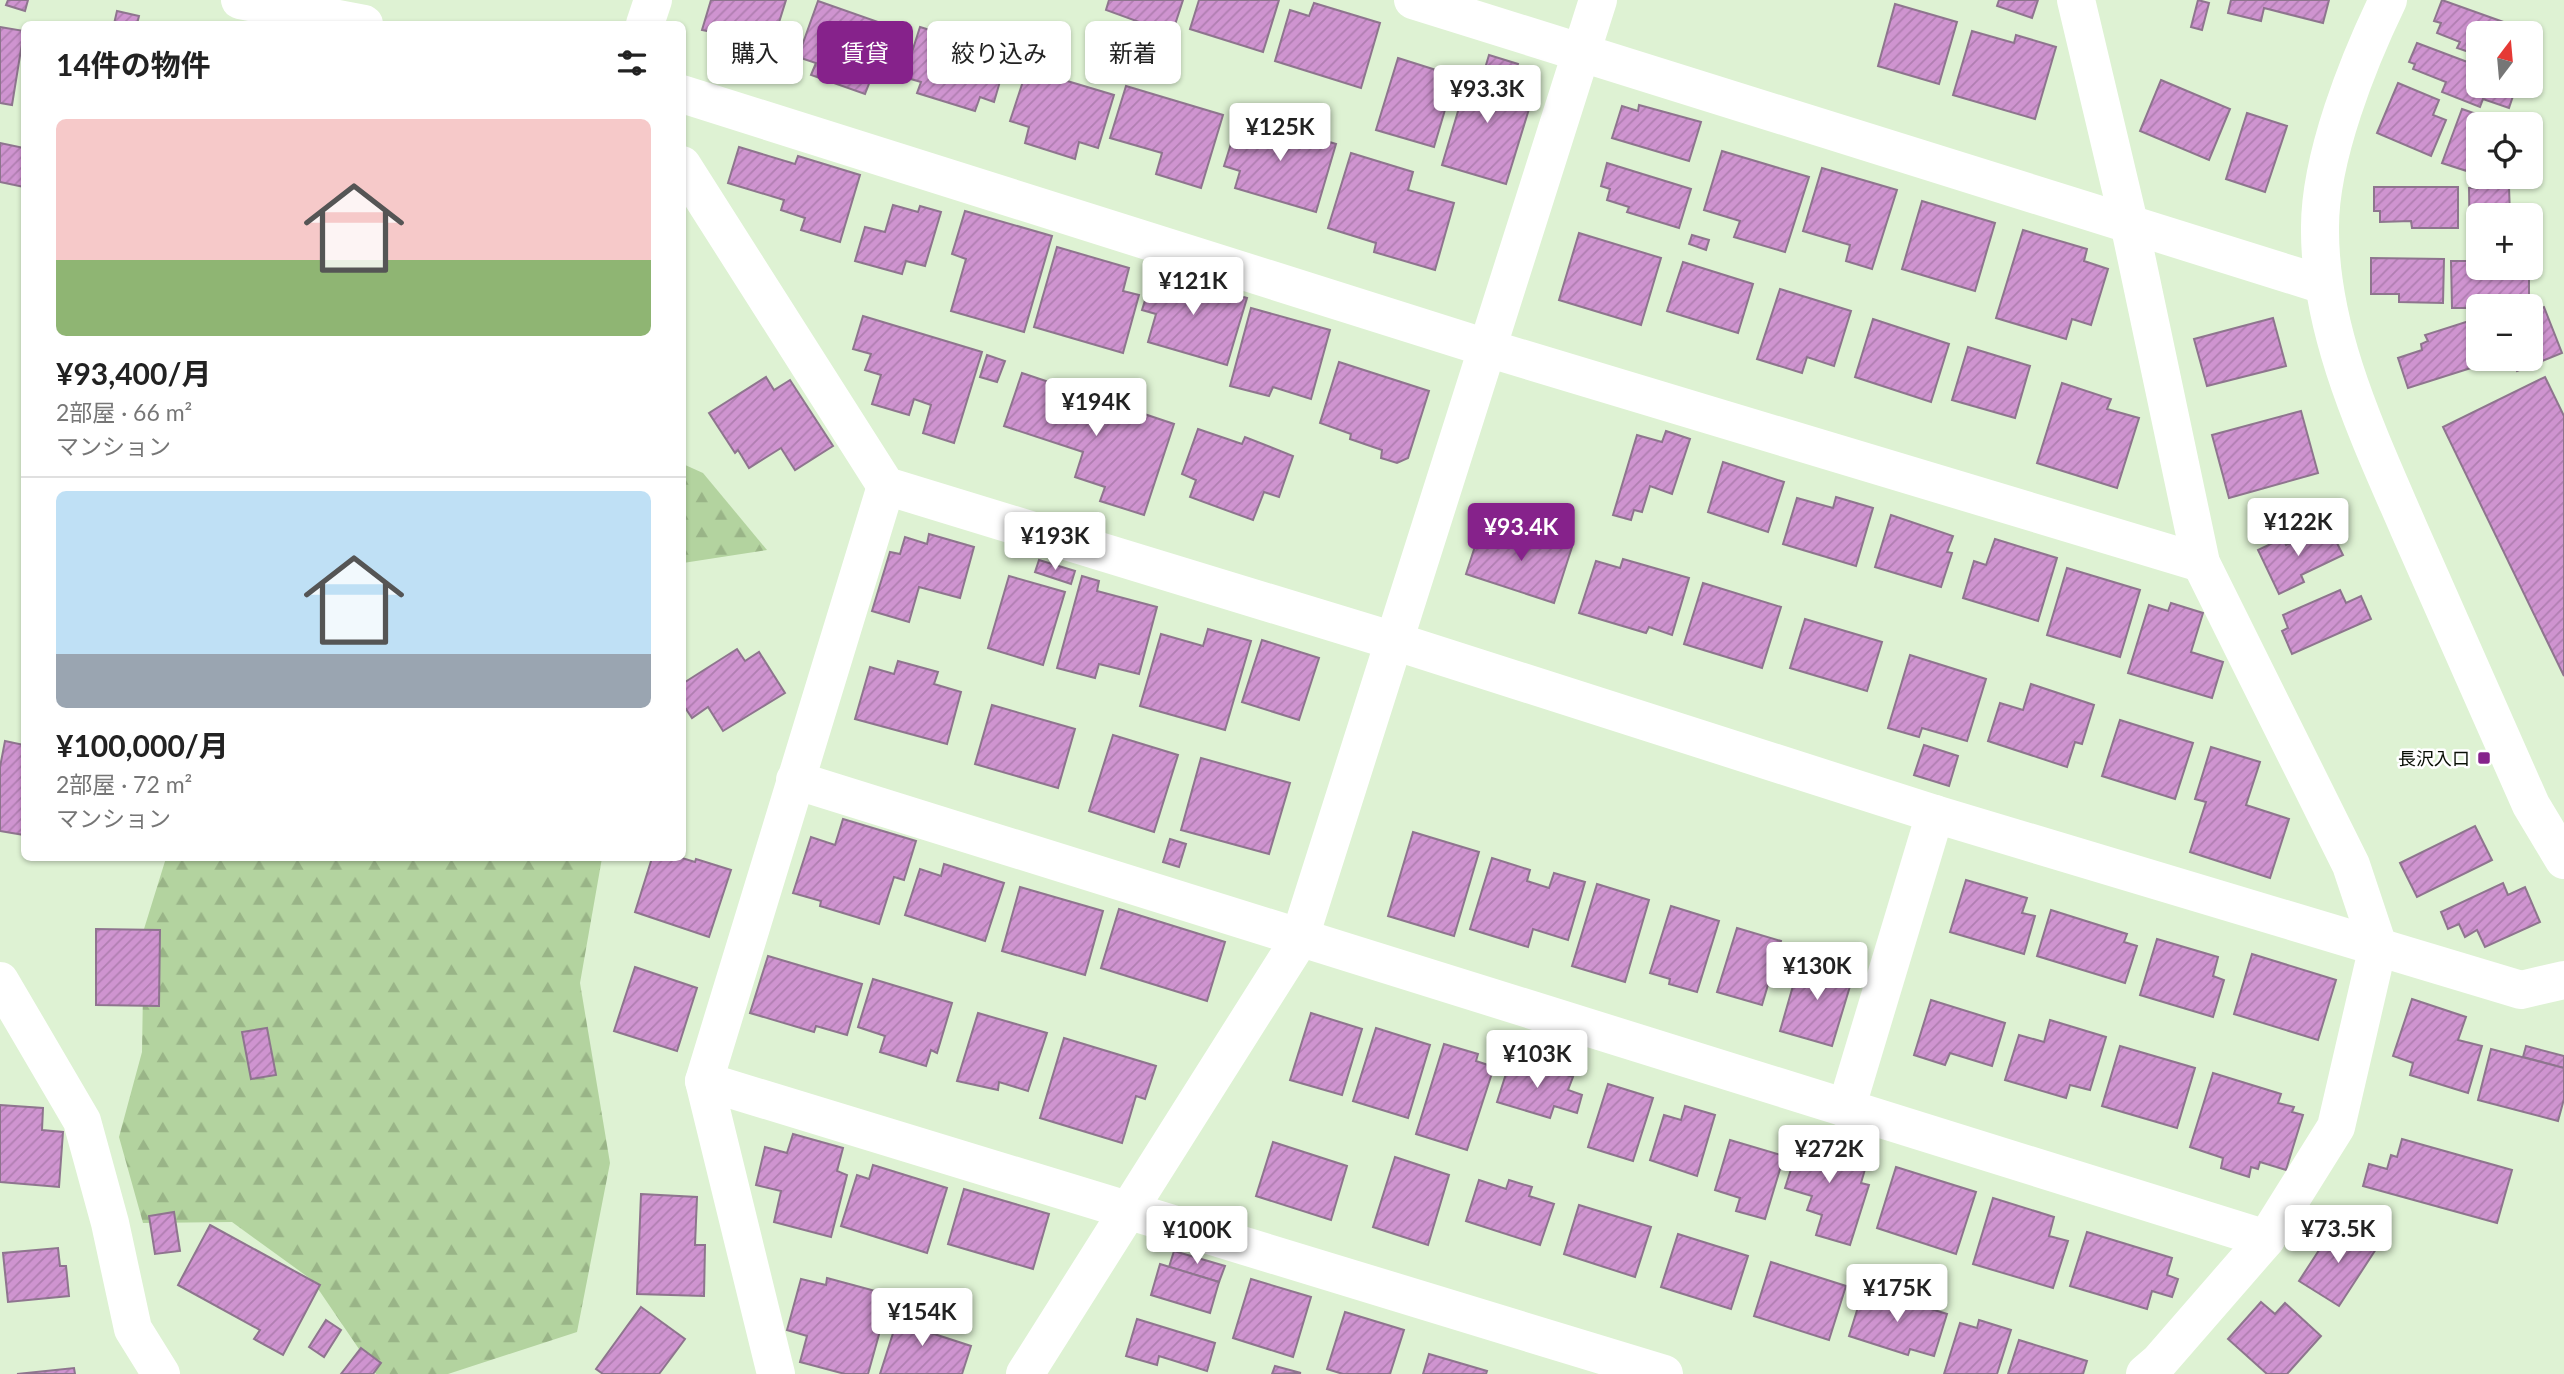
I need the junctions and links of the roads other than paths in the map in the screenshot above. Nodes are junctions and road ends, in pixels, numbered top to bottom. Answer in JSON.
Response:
{"nodes":[{"id":1,"x":240,"y":0,"type":"edge"},
{"id":2,"x":653,"y":0,"type":"edge"},
{"id":3,"x":1413,"y":0,"type":"edge"},
{"id":4,"x":1598,"y":0,"type":"edge"},
{"id":5,"x":2076,"y":0,"type":"edge"},
{"id":6,"x":2388,"y":0,"type":"edge"},
{"id":7,"x":348,"y":21,"type":"edge"},
{"id":8,"x":646,"y":21,"type":"edge"},
{"id":9,"x":1581,"y":52,"type":"junction"},
{"id":10,"x":686,"y":95,"type":"edge"},
{"id":11,"x":686,"y":171,"type":"edge"},
{"id":12,"x":2129,"y":223,"type":"junction"},
{"id":13,"x":2324,"y":285,"type":"junction"},
{"id":14,"x":1487,"y":348,"type":"junction"},
{"id":15,"x":886,"y":486,"type":"junction"},
{"id":16,"x":2201,"y":563,"type":"junction"},
{"id":17,"x":1394,"y":641,"type":"junction"},
{"id":18,"x":795,"y":780,"type":"junction"},
{"id":19,"x":1935,"y":814,"type":"junction"},
{"id":20,"x":2564,"y":860,"type":"edge"},
{"id":21,"x":1299,"y":940,"type":"junction"},
{"id":22,"x":2378,"y":946,"type":"junction"},
{"id":23,"x":2564,"y":979,"type":"edge"},
{"id":24,"x":0,"y":981,"type":"edge"},
{"id":25,"x":704,"y":1081,"type":"junction"},
{"id":26,"x":1846,"y":1109,"type":"junction"},
{"id":27,"x":1127,"y":1210,"type":"junction"},
{"id":28,"x":2266,"y":1239,"type":"junction"},
{"id":29,"x":161,"y":1374,"type":"edge"},
{"id":30,"x":776,"y":1374,"type":"edge"},
{"id":31,"x":1024,"y":1374,"type":"edge"},
{"id":32,"x":1664,"y":1374,"type":"edge"},
{"id":33,"x":2145,"y":1374,"type":"edge"}],
"edges":[{"from":1,"to":7,"type":"street"},
{"from":2,"to":8,"type":"street"},
{"from":3,"to":9,"type":"street"},
{"from":4,"to":9,"type":"street"},
{"from":5,"to":12,"type":"street"},
{"from":6,"to":13,"type":"street"},
{"from":9,"to":12,"type":"street"},
{"from":9,"to":14,"type":"street"},
{"from":10,"to":14,"type":"street"},
{"from":11,"to":15,"type":"street"},
{"from":12,"to":13,"type":"street"},
{"from":12,"to":16,"type":"street"},
{"from":13,"to":20,"type":"street"},
{"from":14,"to":16,"type":"street"},
{"from":14,"to":17,"type":"street"},
{"from":15,"to":17,"type":"street"},
{"from":15,"to":18,"type":"street"},
{"from":16,"to":22,"type":"street"},
{"from":17,"to":19,"type":"street"},
{"from":17,"to":21,"type":"street"},
{"from":18,"to":21,"type":"street"},
{"from":18,"to":25,"type":"street"},
{"from":19,"to":22,"type":"street"},
{"from":19,"to":26,"type":"street"},
{"from":21,"to":26,"type":"street"},
{"from":21,"to":27,"type":"street"},
{"from":22,"to":23,"type":"street"},
{"from":22,"to":28,"type":"street"},
{"from":24,"to":29,"type":"street"},
{"from":25,"to":27,"type":"street"},
{"from":25,"to":30,"type":"street"},
{"from":26,"to":28,"type":"street"},
{"from":27,"to":31,"type":"street"},
{"from":27,"to":32,"type":"street"},
{"from":28,"to":33,"type":"street"}]}
